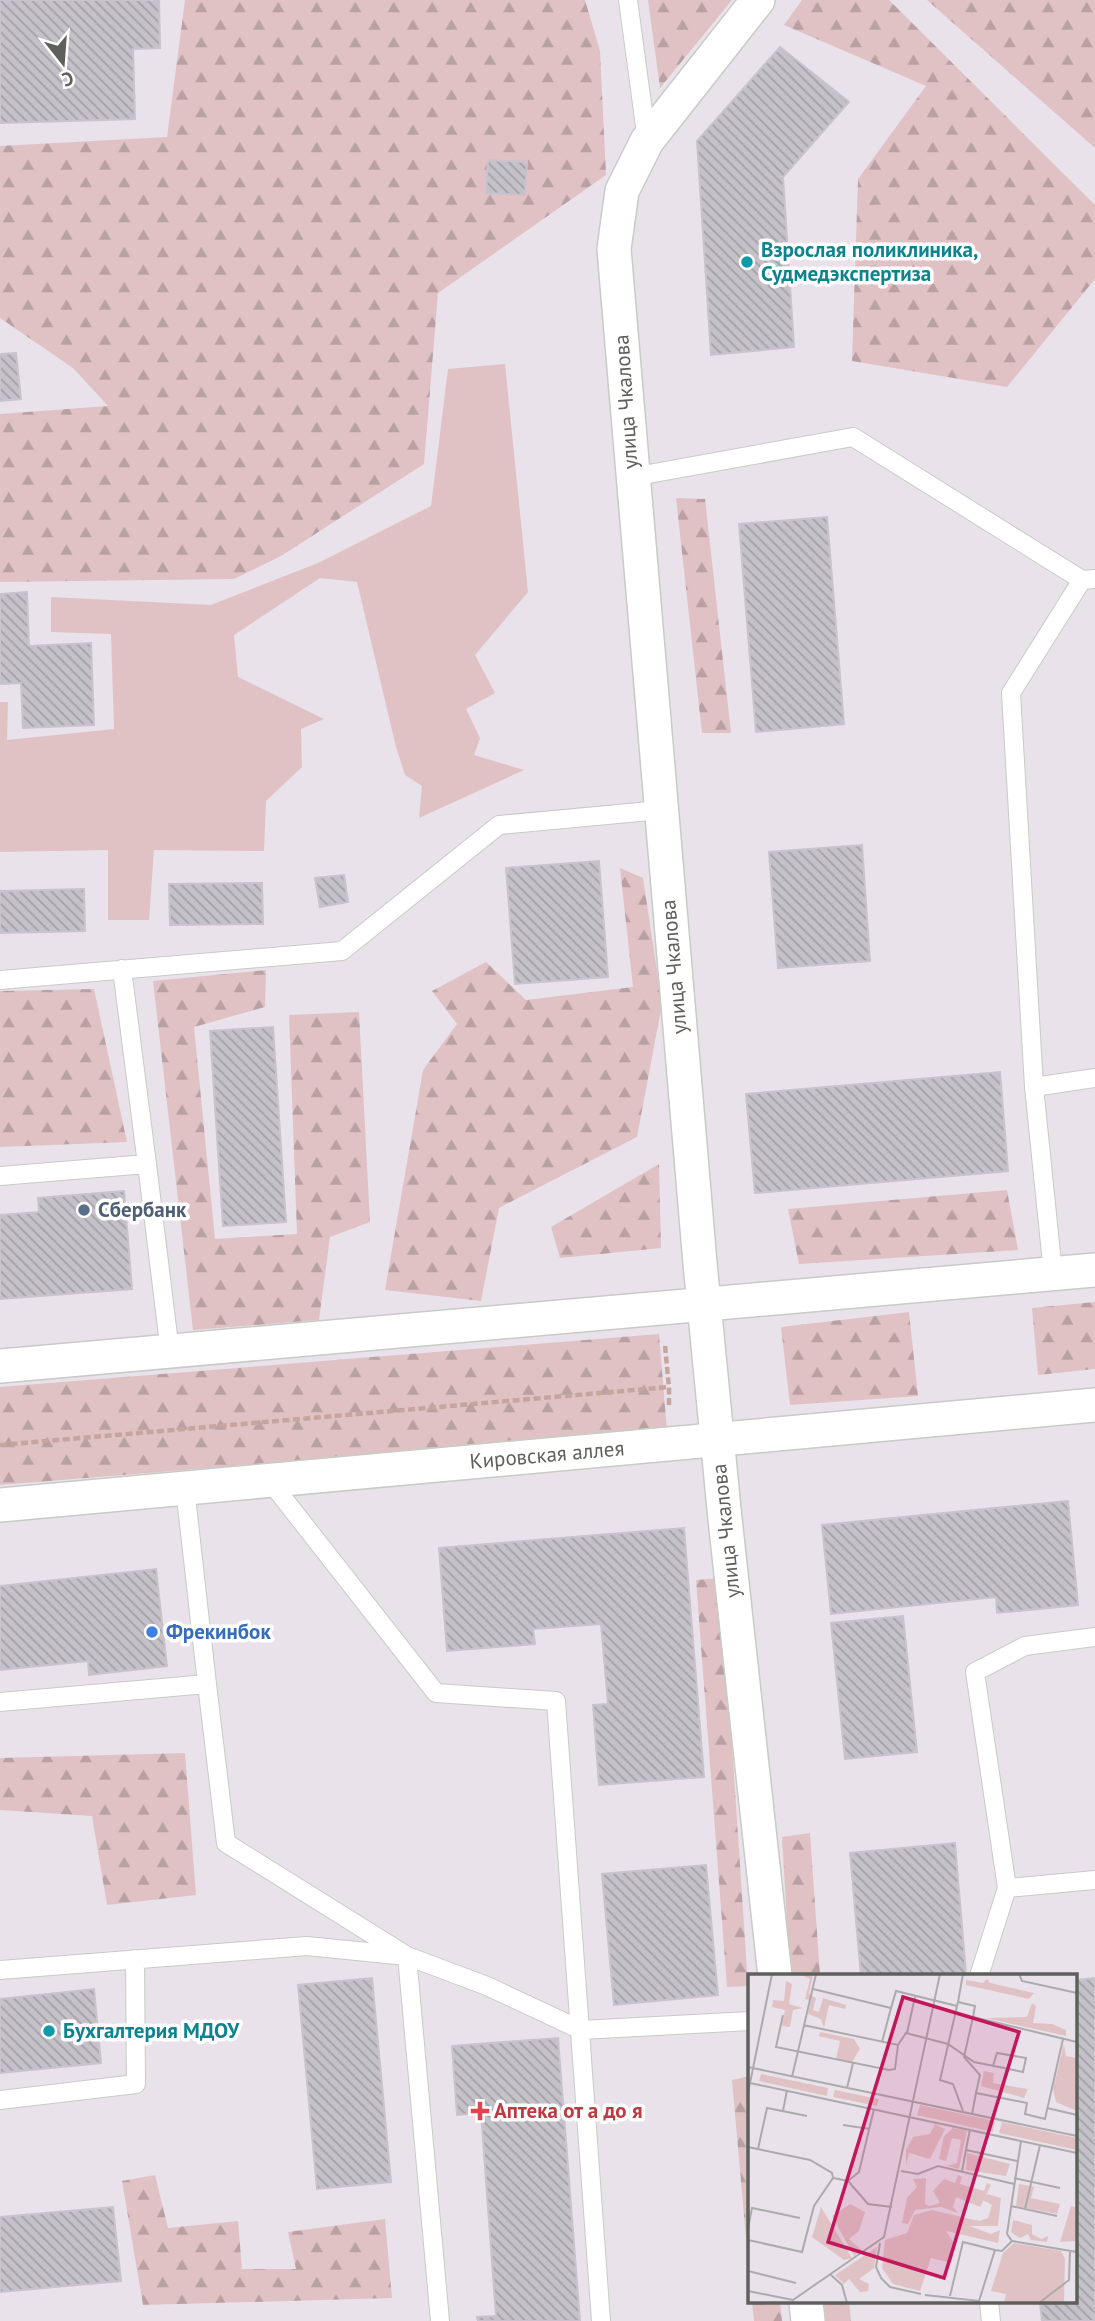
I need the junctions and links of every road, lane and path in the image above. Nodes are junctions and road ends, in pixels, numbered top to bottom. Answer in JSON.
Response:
{"nodes":[{"id":1,"x":628,"y":0,"type":"edge"},
{"id":2,"x":758,"y":0,"type":"edge"},
{"id":3,"x":647,"y":141,"type":"junction"},
{"id":4,"x":632,"y":477,"type":"junction"},
{"id":5,"x":1088,"y":580,"type":"edge"},
{"id":6,"x":660,"y":810,"type":"junction"},
{"id":7,"x":122,"y":969,"type":"junction"},
{"id":8,"x":0,"y":980,"type":"edge"},
{"id":9,"x":1095,"y":1079,"type":"edge"},
{"id":10,"x":1034,"y":1087,"type":"junction"},
{"id":11,"x":147,"y":1164,"type":"junction"},
{"id":12,"x":0,"y":1176,"type":"edge"},
{"id":13,"x":1095,"y":1270,"type":"edge"},
{"id":14,"x":1053,"y":1273,"type":"junction"},
{"id":15,"x":705,"y":1306,"type":"junction"},
{"id":16,"x":170,"y":1352,"type":"junction"},
{"id":17,"x":0,"y":1366,"type":"edge"},
{"id":18,"x":1095,"y":1405,"type":"edge"},
{"id":19,"x":717,"y":1440,"type":"junction"},
{"id":20,"x":670,"y":1444,"type":"junction"},
{"id":21,"x":0,"y":1445,"type":"edge"},
{"id":22,"x":269,"y":1480,"type":"junction"},
{"id":23,"x":185,"y":1488,"type":"junction"},
{"id":24,"x":0,"y":1505,"type":"edge"},
{"id":25,"x":1095,"y":1637,"type":"edge"},
{"id":26,"x":207,"y":1684,"type":"junction"},
{"id":27,"x":0,"y":1703,"type":"edge"},
{"id":28,"x":1095,"y":1880,"type":"edge"},
{"id":29,"x":1007,"y":1888,"type":"junction"},
{"id":30,"x":407,"y":1956,"type":"junction"},
{"id":31,"x":135,"y":1959,"type":"junction"},
{"id":32,"x":0,"y":1970,"type":"edge"},
{"id":33,"x":775,"y":1974,"type":"edge"},
{"id":34,"x":980,"y":1974,"type":"edge"},
{"id":35,"x":748,"y":2021,"type":"edge"},
{"id":36,"x":581,"y":2030,"type":"junction"},
{"id":37,"x":0,"y":2100,"type":"edge"},
{"id":38,"x":440,"y":2321,"type":"edge"},
{"id":39,"x":601,"y":2321,"type":"edge"}],
"edges":[{"from":1,"to":3,"type":"lane"},
{"from":2,"to":3,"type":"street","name":"улица Чкалова"},
{"from":3,"to":4,"type":"street","name":"улица Чкалова"},
{"from":4,"to":5,"type":"lane"},
{"from":4,"to":6,"type":"street","name":"улица Чкалова"},
{"from":5,"to":10,"type":"lane"},
{"from":6,"to":7,"type":"lane"},
{"from":6,"to":15,"type":"street","name":"улица Чкалова"},
{"from":7,"to":8,"type":"lane"},
{"from":7,"to":11,"type":"lane"},
{"from":9,"to":10,"type":"lane"},
{"from":10,"to":14,"type":"lane"},
{"from":11,"to":12,"type":"lane"},
{"from":11,"to":16,"type":"lane"},
{"from":13,"to":14,"type":"street"},
{"from":14,"to":15,"type":"street"},
{"from":15,"to":16,"type":"street"},
{"from":15,"to":19,"type":"street","name":"улица Чкалова"},
{"from":16,"to":17,"type":"street"},
{"from":18,"to":19,"type":"street","name":"Кировская аллея"},
{"from":19,"to":20,"type":"street","name":"Кировская аллея"},
{"from":19,"to":33,"type":"street","name":"улица Чкалова"},
{"from":20,"to":21,"type":"path"},
{"from":20,"to":22,"type":"street","name":"Кировская аллея"},
{"from":22,"to":23,"type":"street","name":"Кировская аллея"},
{"from":22,"to":36,"type":"lane"},
{"from":23,"to":24,"type":"street","name":"Кировская аллея"},
{"from":23,"to":26,"type":"lane"},
{"from":25,"to":29,"type":"lane"},
{"from":26,"to":27,"type":"lane"},
{"from":26,"to":30,"type":"lane"},
{"from":28,"to":29,"type":"lane"},
{"from":29,"to":34,"type":"lane"},
{"from":30,"to":31,"type":"lane"},
{"from":30,"to":36,"type":"lane"},
{"from":30,"to":38,"type":"lane"},
{"from":31,"to":32,"type":"lane"},
{"from":31,"to":37,"type":"lane"},
{"from":35,"to":36,"type":"lane"},
{"from":36,"to":39,"type":"lane"}]}
